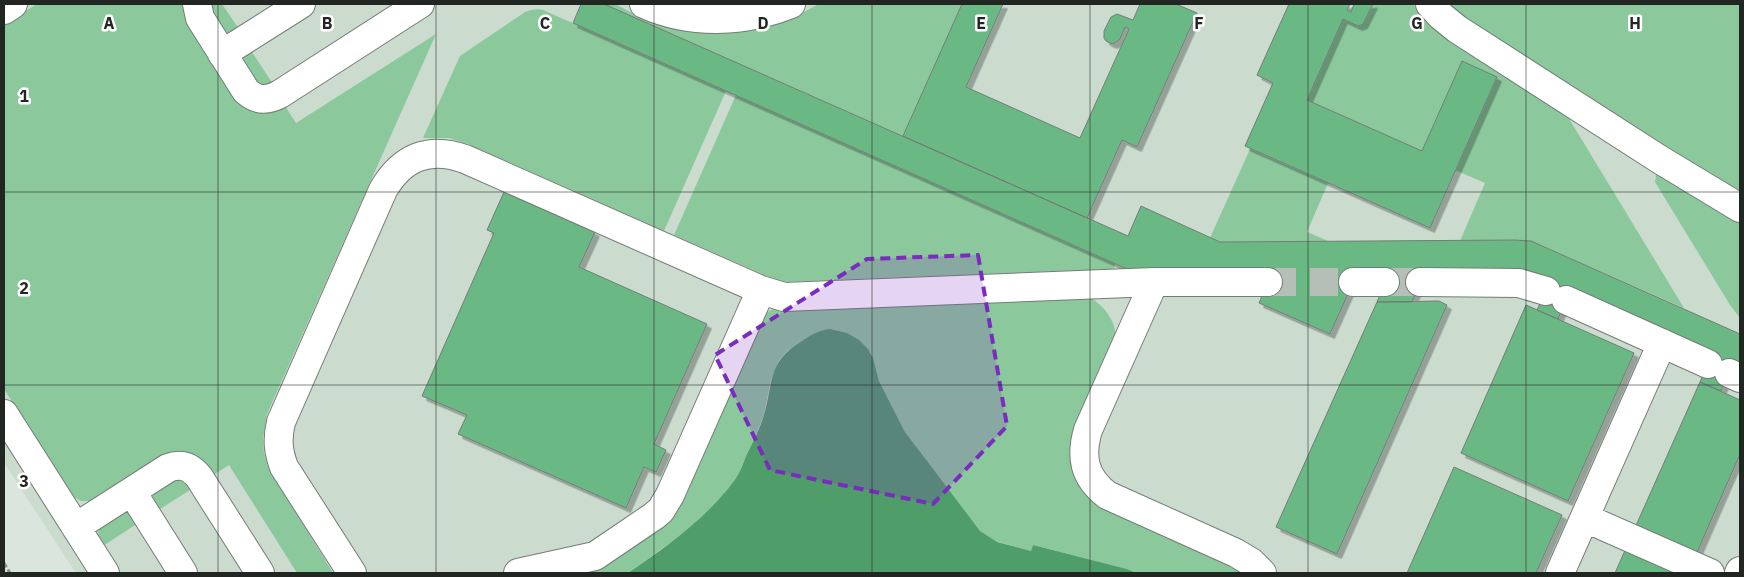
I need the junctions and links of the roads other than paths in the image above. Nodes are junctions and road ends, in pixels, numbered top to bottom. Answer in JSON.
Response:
{"nodes":[{"id":1,"x":13,"y":4,"type":"edge"},
{"id":2,"x":197,"y":4,"type":"edge"},
{"id":3,"x":300,"y":4,"type":"edge"},
{"id":4,"x":420,"y":4,"type":"edge"},
{"id":5,"x":644,"y":4,"type":"edge"},
{"id":6,"x":791,"y":4,"type":"edge"},
{"id":7,"x":1430,"y":4,"type":"edge"},
{"id":8,"x":4,"y":10,"type":"edge"},
{"id":9,"x":222,"y":54,"type":"junction"},
{"id":10,"x":1740,"y":208,"type":"edge"},
{"id":11,"x":1154,"y":282,"type":"junction"},
{"id":12,"x":1268,"y":282,"type":"tunnel mouth"},
{"id":13,"x":1353,"y":282,"type":"tunnel mouth"},
{"id":14,"x":1385,"y":282,"type":"tunnel mouth"},
{"id":15,"x":1420,"y":282,"type":"tunnel mouth"},
{"id":16,"x":761,"y":290,"type":"junction"},
{"id":17,"x":1662,"y":343,"type":"junction"},
{"id":18,"x":1726,"y":371,"type":"edge"},
{"id":19,"x":4,"y":414,"type":"edge"},
{"id":20,"x":132,"y":492,"type":"junction"},
{"id":21,"x":1585,"y":518,"type":"junction"},
{"id":22,"x":76,"y":527,"type":"junction"},
{"id":23,"x":105,"y":573,"type":"edge"},
{"id":24,"x":183,"y":573,"type":"edge"},
{"id":25,"x":260,"y":573,"type":"edge"},
{"id":26,"x":352,"y":573,"type":"edge"},
{"id":27,"x":518,"y":573,"type":"edge"},
{"id":28,"x":1262,"y":573,"type":"edge"},
{"id":29,"x":1560,"y":573,"type":"edge"},
{"id":30,"x":1710,"y":573,"type":"edge"}],
"edges":[{"from":1,"to":8,"type":"lane"},
{"from":2,"to":9,"type":"lane"},
{"from":3,"to":9,"type":"lane"},
{"from":4,"to":9,"type":"lane"},
{"from":5,"to":6,"type":"lane"},
{"from":7,"to":10,"type":"lane"},
{"from":11,"to":12,"type":"lane"},
{"from":11,"to":16,"type":"lane"},
{"from":11,"to":28,"type":"lane"},
{"from":13,"to":14,"type":"lane"},
{"from":15,"to":17,"type":"lane"},
{"from":16,"to":26,"type":"lane"},
{"from":16,"to":27,"type":"lane"},
{"from":17,"to":18,"type":"lane"},
{"from":17,"to":21,"type":"lane"},
{"from":19,"to":22,"type":"lane"},
{"from":20,"to":22,"type":"lane"},
{"from":20,"to":24,"type":"lane"},
{"from":20,"to":25,"type":"lane"},
{"from":21,"to":29,"type":"lane"},
{"from":21,"to":30,"type":"lane"},
{"from":22,"to":23,"type":"lane"}]}
